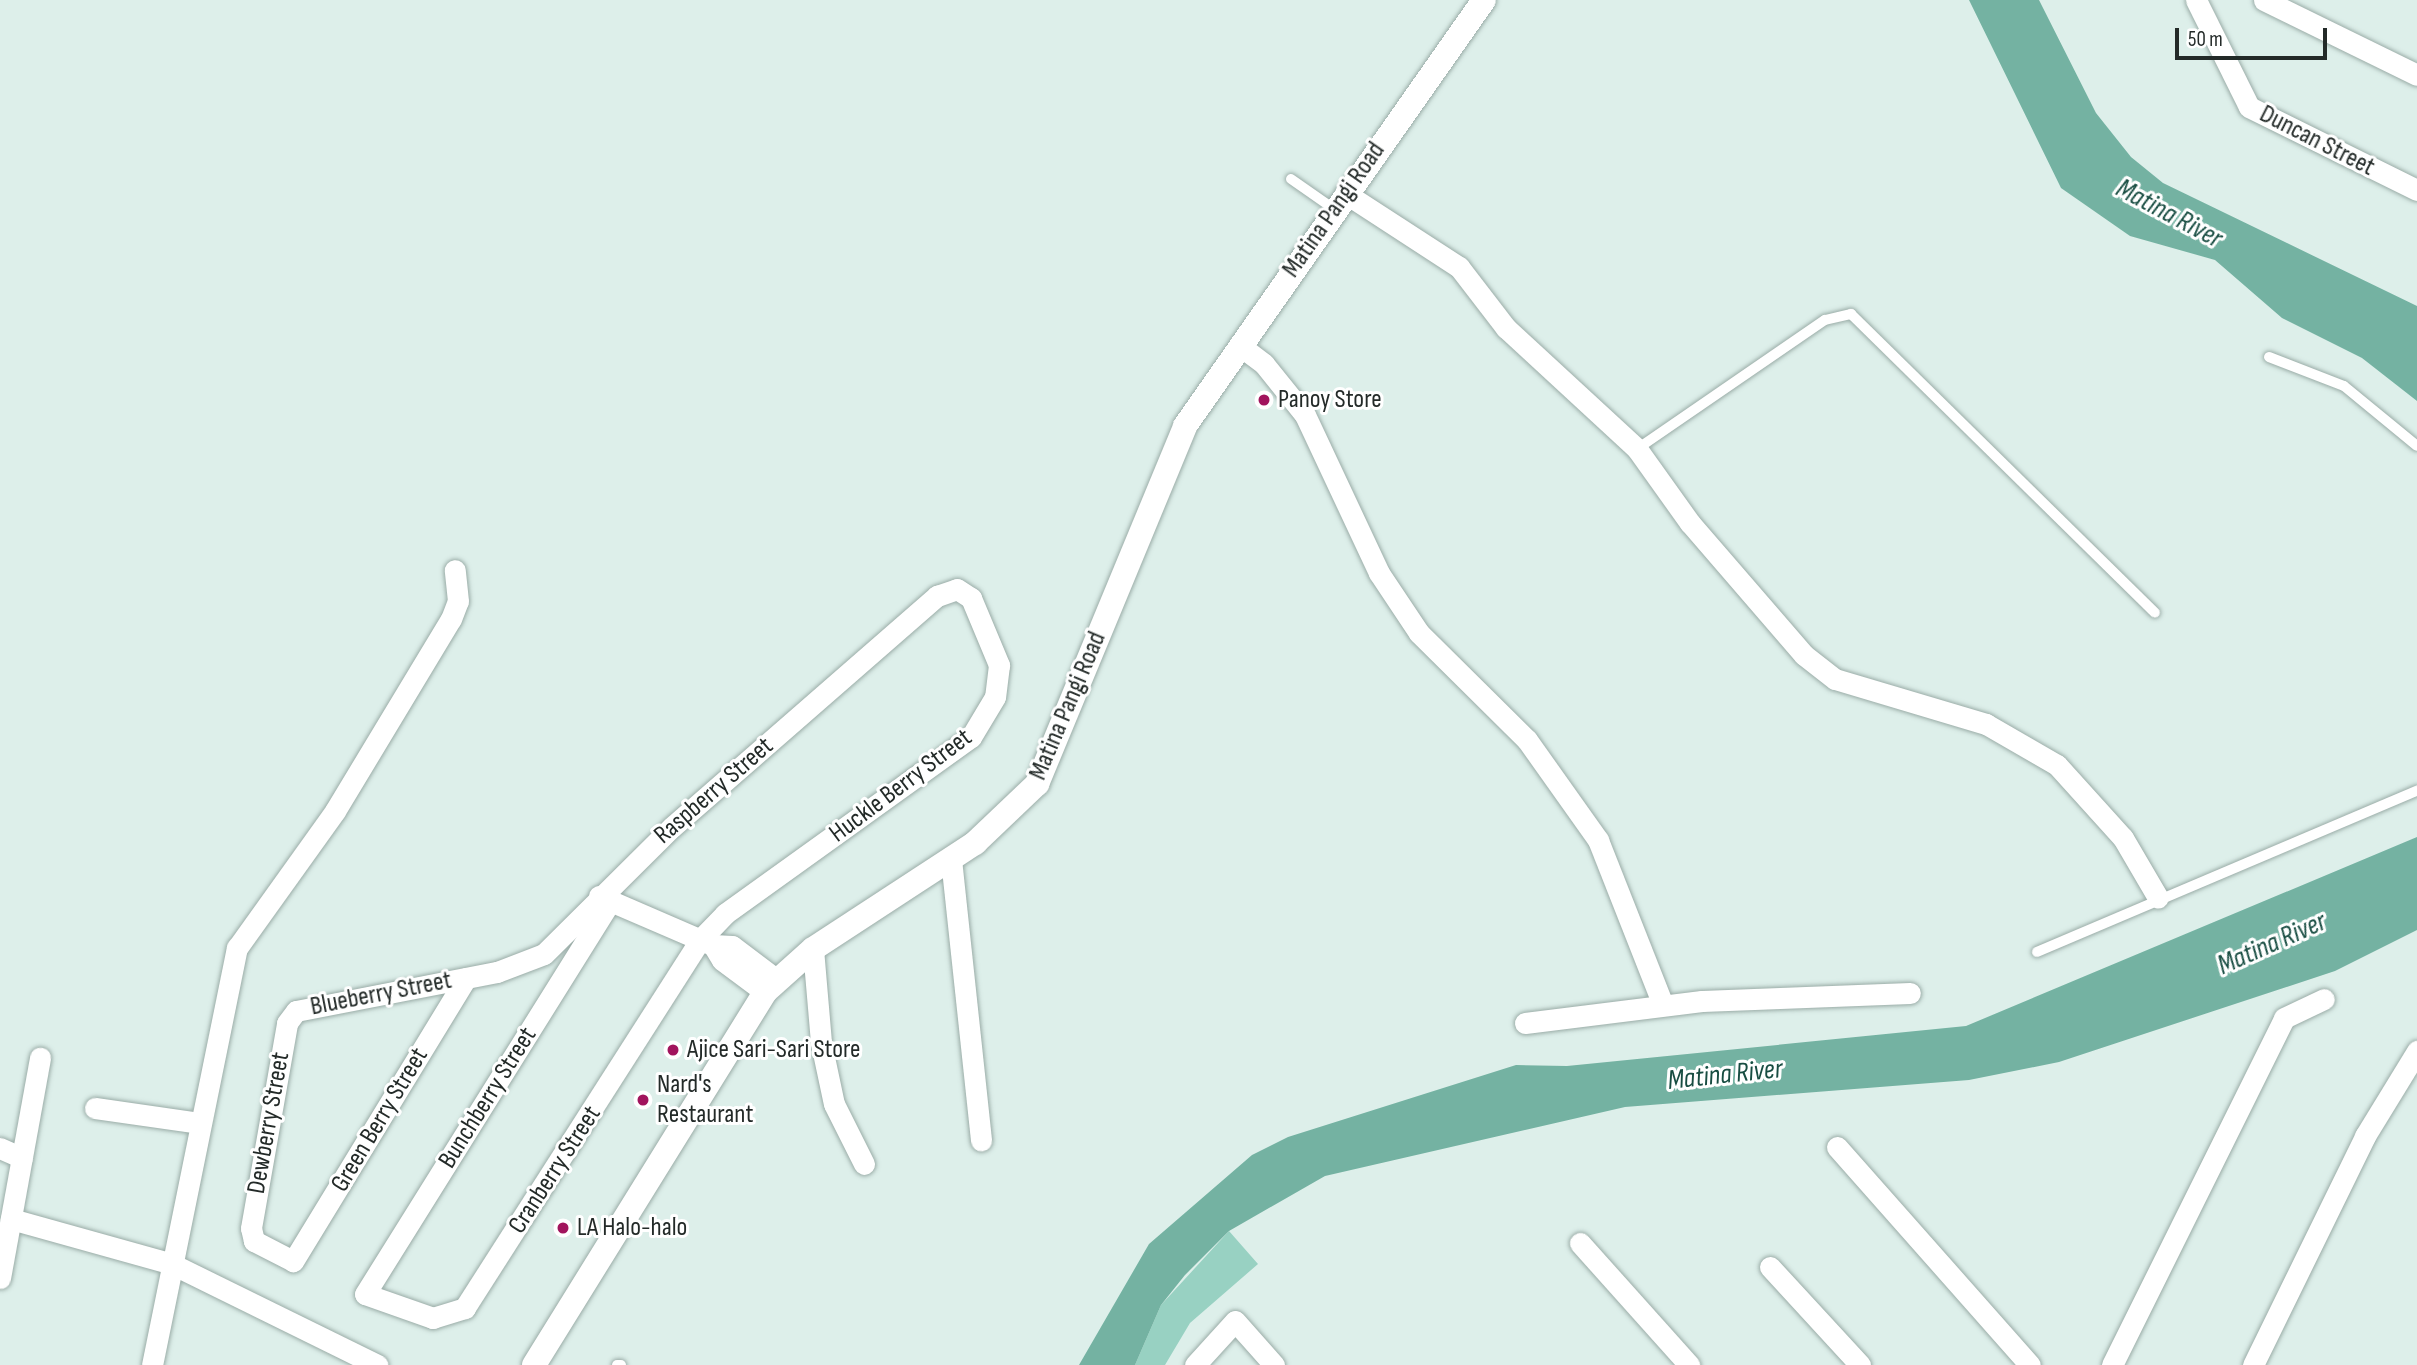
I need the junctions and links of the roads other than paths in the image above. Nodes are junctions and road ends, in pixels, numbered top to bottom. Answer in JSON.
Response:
{"nodes":[{"id":1,"x":1484,"y":0,"type":"edge"},
{"id":2,"x":2196,"y":0,"type":"edge"},
{"id":3,"x":2264,"y":0,"type":"edge"},
{"id":4,"x":2417,"y":75,"type":"edge"},
{"id":5,"x":1291,"y":180,"type":"dead end"},
{"id":6,"x":2417,"y":190,"type":"edge"},
{"id":7,"x":1339,"y":201,"type":"junction"},
{"id":8,"x":1239,"y":345,"type":"junction"},
{"id":9,"x":2269,"y":357,"type":"dead end"},
{"id":10,"x":2417,"y":446,"type":"edge"},
{"id":11,"x":1637,"y":449,"type":"junction"},
{"id":12,"x":454,"y":570,"type":"dead end"},
{"id":13,"x":957,"y":589,"type":"joint"},
{"id":14,"x":2155,"y":613,"type":"dead end"},
{"id":15,"x":2417,"y":791,"type":"edge"},
{"id":16,"x":951,"y":859,"type":"junction"},
{"id":17,"x":605,"y":898,"type":"junction"},
{"id":18,"x":2158,"y":898,"type":"junction"},
{"id":19,"x":706,"y":942,"type":"junction"},
{"id":20,"x":813,"y":949,"type":"junction"},
{"id":21,"x":2037,"y":952,"type":"dead end"},
{"id":22,"x":544,"y":954,"type":"junction"},
{"id":23,"x":565,"y":974,"type":"junction"},
{"id":24,"x":466,"y":978,"type":"junction"},
{"id":25,"x":771,"y":986,"type":"junction"},
{"id":26,"x":1910,"y":993,"type":"dead end"},
{"id":27,"x":2324,"y":999,"type":"dead end"},
{"id":28,"x":1663,"y":1005,"type":"junction"},
{"id":29,"x":296,"y":1011,"type":"joint"},
{"id":30,"x":1525,"y":1023,"type":"dead end"},
{"id":31,"x":2417,"y":1051,"type":"edge"},
{"id":32,"x":40,"y":1058,"type":"dead end"},
{"id":33,"x":95,"y":1108,"type":"dead end"},
{"id":34,"x":199,"y":1123,"type":"junction"},
{"id":35,"x":981,"y":1140,"type":"dead end"},
{"id":36,"x":1837,"y":1147,"type":"dead end"},
{"id":37,"x":0,"y":1148,"type":"edge"},
{"id":38,"x":22,"y":1158,"type":"junction"},
{"id":39,"x":864,"y":1164,"type":"dead end"},
{"id":40,"x":11,"y":1219,"type":"junction"},
{"id":41,"x":251,"y":1237,"type":"joint"},
{"id":42,"x":1580,"y":1243,"type":"dead end"},
{"id":43,"x":3,"y":1246,"type":"edge"},
{"id":44,"x":172,"y":1264,"type":"junction"},
{"id":45,"x":1770,"y":1267,"type":"dead end"},
{"id":46,"x":0,"y":1278,"type":"edge"},
{"id":47,"x":365,"y":1294,"type":"joint"},
{"id":48,"x":152,"y":1365,"type":"edge"},
{"id":49,"x":377,"y":1365,"type":"edge"},
{"id":50,"x":534,"y":1365,"type":"edge"},
{"id":51,"x":1195,"y":1365,"type":"edge"},
{"id":52,"x":1274,"y":1365,"type":"edge"},
{"id":53,"x":1689,"y":1365,"type":"edge"},
{"id":54,"x":1860,"y":1365,"type":"edge"},
{"id":55,"x":2030,"y":1365,"type":"edge"},
{"id":56,"x":2112,"y":1365,"type":"edge"},
{"id":57,"x":2253,"y":1365,"type":"edge"}],
"edges":[{"from":1,"to":7,"type":"street","name":"Matina Pangi Road"},
{"from":2,"to":6,"type":"street","name":"Duncan Street"},
{"from":3,"to":4,"type":"street"},
{"from":5,"to":7,"type":"lane"},
{"from":7,"to":8,"type":"street","name":"Matina Pangi Road"},
{"from":7,"to":11,"type":"street"},
{"from":8,"to":16,"type":"street","name":"Matina Pangi Road"},
{"from":8,"to":28,"type":"street"},
{"from":9,"to":10,"type":"lane"},
{"from":11,"to":14,"type":"lane"},
{"from":11,"to":18,"type":"street"},
{"from":12,"to":34,"type":"street"},
{"from":13,"to":17,"type":"street","name":"Raspberry Street"},
{"from":13,"to":19,"type":"street","name":"Huckle Berry Street"},
{"from":15,"to":18,"type":"lane"},
{"from":16,"to":20,"type":"street","name":"Matina Pangi Road"},
{"from":16,"to":35,"type":"street"},
{"from":17,"to":19,"type":"street"},
{"from":17,"to":22,"type":"street","name":"Raspberry Street"},
{"from":17,"to":23,"type":"street","name":"Bunchberry Street"},
{"from":18,"to":21,"type":"lane"},
{"from":19,"to":25,"type":"street"},
{"from":19,"to":47,"type":"street","name":"Cranberry Street"},
{"from":20,"to":25,"type":"street","name":"Matina Pangi Road"},
{"from":20,"to":39,"type":"street"},
{"from":22,"to":23,"type":"street"},
{"from":22,"to":24,"type":"street","name":"Raspberry Street"},
{"from":23,"to":47,"type":"street","name":"Bunchberry Street"},
{"from":24,"to":29,"type":"street","name":"Blueberry Street"},
{"from":24,"to":41,"type":"street","name":"Green Berry Street"},
{"from":25,"to":50,"type":"street","name":"Matina Pangi Road"},
{"from":26,"to":28,"type":"street"},
{"from":27,"to":56,"type":"street"},
{"from":28,"to":30,"type":"street"},
{"from":29,"to":41,"type":"street","name":"Dewberry Street"},
{"from":31,"to":57,"type":"street"},
{"from":32,"to":38,"type":"street"},
{"from":33,"to":34,"type":"street"},
{"from":34,"to":44,"type":"street"},
{"from":36,"to":55,"type":"street"},
{"from":37,"to":38,"type":"street"},
{"from":38,"to":40,"type":"street"},
{"from":40,"to":43,"type":"street"},
{"from":40,"to":44,"type":"street"},
{"from":42,"to":53,"type":"street"},
{"from":43,"to":46,"type":"street"},
{"from":44,"to":48,"type":"street"},
{"from":44,"to":49,"type":"street"},
{"from":45,"to":54,"type":"street"},
{"from":51,"to":52,"type":"street"}]}
